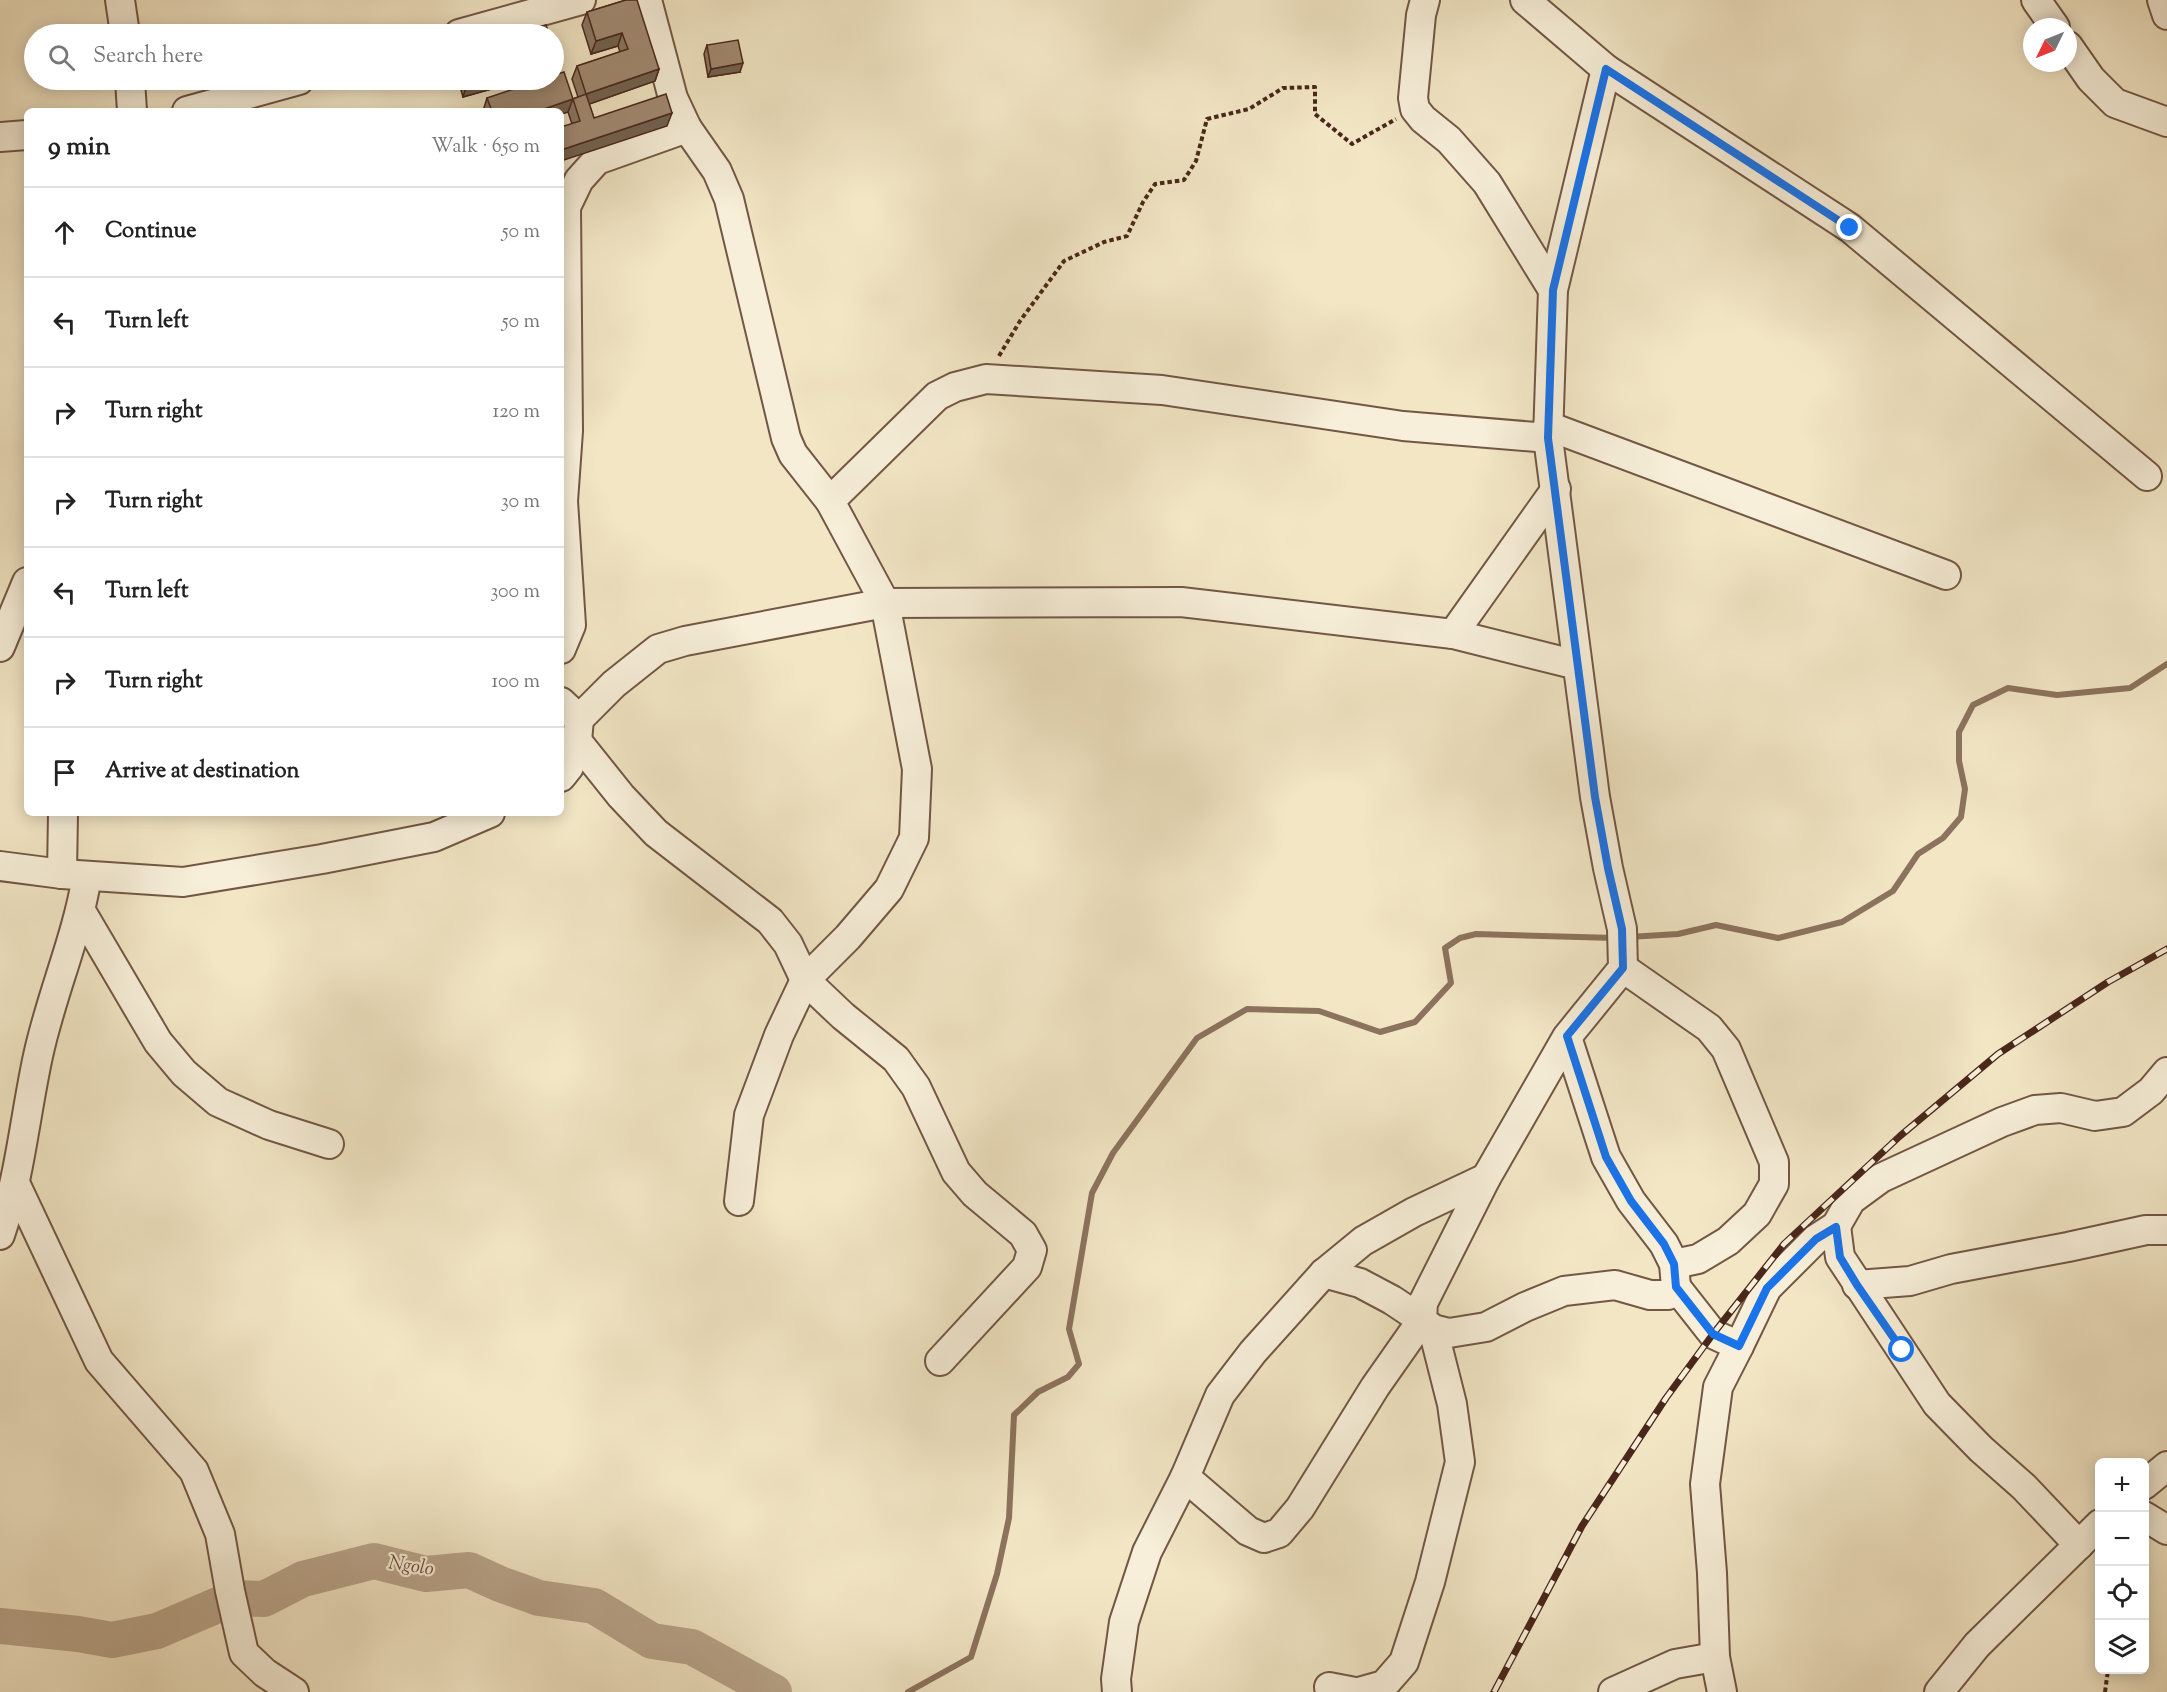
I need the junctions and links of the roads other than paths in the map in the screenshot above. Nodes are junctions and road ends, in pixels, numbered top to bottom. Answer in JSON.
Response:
{"nodes":[{"id":1,"x":120,"y":0,"type":"edge"},
{"id":2,"x":581,"y":0,"type":"edge"},
{"id":3,"x":647,"y":0,"type":"edge"},
{"id":4,"x":1425,"y":0,"type":"edge"},
{"id":5,"x":1525,"y":0,"type":"edge"},
{"id":6,"x":2036,"y":0,"type":"edge"},
{"id":7,"x":2162,"y":0,"type":"edge"},
{"id":8,"x":2167,"y":15,"type":"edge"},
{"id":9,"x":2049,"y":18,"type":"edge"},
{"id":10,"x":123,"y":24,"type":"edge"},
{"id":11,"x":495,"y":24,"type":"edge"},
{"id":12,"x":2077,"y":59,"type":"edge"},
{"id":13,"x":1606,"y":69,"type":"junction"},
{"id":14,"x":131,"y":90,"type":"edge"},
{"id":15,"x":263,"y":90,"type":"edge"},
{"id":16,"x":132,"y":108,"type":"edge"},
{"id":17,"x":198,"y":108,"type":"edge"},
{"id":18,"x":2167,"y":122,"type":"edge"},
{"id":19,"x":687,"y":128,"type":"junction"},
{"id":20,"x":24,"y":135,"type":"edge"},
{"id":21,"x":0,"y":137,"type":"edge"},
{"id":22,"x":1553,"y":290,"type":"junction"},
{"id":23,"x":1548,"y":432,"type":"junction"},
{"id":24,"x":2147,"y":476,"type":"dead end"},
{"id":25,"x":564,"y":487,"type":"edge"},
{"id":26,"x":1556,"y":489,"type":"junction"},
{"id":27,"x":830,"y":501,"type":"junction"},
{"id":28,"x":564,"y":515,"type":"edge"},
{"id":29,"x":1946,"y":575,"type":"dead end"},
{"id":30,"x":24,"y":589,"type":"edge"},
{"id":31,"x":885,"y":603,"type":"junction"},
{"id":32,"x":1453,"y":634,"type":"junction"},
{"id":33,"x":564,"y":642,"type":"edge"},
{"id":34,"x":0,"y":647,"type":"edge"},
{"id":35,"x":1577,"y":665,"type":"junction"},
{"id":36,"x":572,"y":721,"type":"edge"},
{"id":37,"x":564,"y":773,"type":"edge"},
{"id":38,"x":64,"y":816,"type":"edge"},
{"id":39,"x":483,"y":816,"type":"edge"},
{"id":40,"x":0,"y":866,"type":"edge"},
{"id":41,"x":74,"y":875,"type":"junction"},
{"id":42,"x":81,"y":911,"type":"junction"},
{"id":43,"x":1622,"y":950,"type":"junction"},
{"id":44,"x":805,"y":980,"type":"junction"},
{"id":45,"x":1567,"y":1036,"type":"junction"},
{"id":46,"x":2167,"y":1072,"type":"edge"},
{"id":47,"x":329,"y":1144,"type":"dead end"},
{"id":48,"x":1486,"y":1178,"type":"junction"},
{"id":49,"x":15,"y":1183,"type":"junction"},
{"id":50,"x":739,"y":1202,"type":"dead end"},
{"id":51,"x":1836,"y":1227,"type":"junction"},
{"id":52,"x":2167,"y":1230,"type":"edge"},
{"id":53,"x":0,"y":1235,"type":"edge"},
{"id":54,"x":1324,"y":1273,"type":"junction"},
{"id":55,"x":1675,"y":1276,"type":"junction"},
{"id":56,"x":1857,"y":1285,"type":"junction"},
{"id":57,"x":1427,"y":1325,"type":"junction"},
{"id":58,"x":1739,"y":1346,"type":"junction"},
{"id":59,"x":940,"y":1361,"type":"dead end"},
{"id":60,"x":2167,"y":1466,"type":"edge"},
{"id":61,"x":1185,"y":1477,"type":"junction"},
{"id":62,"x":2149,"y":1482,"type":"edge"},
{"id":63,"x":2149,"y":1519,"type":"edge"},
{"id":64,"x":2095,"y":1529,"type":"edge"},
{"id":65,"x":2167,"y":1530,"type":"edge"},
{"id":66,"x":2079,"y":1545,"type":"junction"},
{"id":67,"x":1715,"y":1657,"type":"junction"},
{"id":68,"x":1348,"y":1690,"type":"edge"},
{"id":69,"x":294,"y":1692,"type":"edge"},
{"id":70,"x":1117,"y":1692,"type":"edge"},
{"id":71,"x":1613,"y":1692,"type":"edge"},
{"id":72,"x":1722,"y":1692,"type":"edge"},
{"id":73,"x":1939,"y":1692,"type":"edge"}],
"edges":[{"from":1,"to":10,"type":"street"},
{"from":2,"to":11,"type":"street"},
{"from":3,"to":19,"type":"street"},
{"from":4,"to":22,"type":"street"},
{"from":5,"to":13,"type":"street"},
{"from":6,"to":9,"type":"street"},
{"from":7,"to":8,"type":"street"},
{"from":12,"to":18,"type":"street"},
{"from":13,"to":22,"type":"street"},
{"from":13,"to":24,"type":"street"},
{"from":14,"to":16,"type":"street"},
{"from":15,"to":17,"type":"street"},
{"from":19,"to":25,"type":"street"},
{"from":19,"to":27,"type":"street"},
{"from":20,"to":21,"type":"street"},
{"from":22,"to":23,"type":"street"},
{"from":23,"to":26,"type":"street"},
{"from":23,"to":27,"type":"street"},
{"from":23,"to":29,"type":"street"},
{"from":26,"to":32,"type":"street"},
{"from":26,"to":35,"type":"street"},
{"from":27,"to":31,"type":"street"},
{"from":28,"to":33,"type":"street"},
{"from":30,"to":34,"type":"street"},
{"from":31,"to":32,"type":"street"},
{"from":31,"to":36,"type":"street"},
{"from":31,"to":44,"type":"street"},
{"from":32,"to":35,"type":"street"},
{"from":35,"to":43,"type":"street"},
{"from":36,"to":37,"type":"street"},
{"from":36,"to":44,"type":"street"},
{"from":38,"to":41,"type":"street"},
{"from":39,"to":41,"type":"street"},
{"from":40,"to":41,"type":"street"},
{"from":41,"to":42,"type":"street"},
{"from":42,"to":47,"type":"street"},
{"from":42,"to":49,"type":"street"},
{"from":43,"to":45,"type":"street"},
{"from":43,"to":55,"type":"street"},
{"from":44,"to":50,"type":"street"},
{"from":44,"to":59,"type":"street"},
{"from":45,"to":48,"type":"street"},
{"from":45,"to":55,"type":"street"},
{"from":46,"to":51,"type":"street"},
{"from":48,"to":54,"type":"street"},
{"from":48,"to":57,"type":"street"},
{"from":49,"to":53,"type":"street"},
{"from":49,"to":69,"type":"street"},
{"from":51,"to":56,"type":"street"},
{"from":51,"to":58,"type":"street"},
{"from":52,"to":56,"type":"street"},
{"from":54,"to":57,"type":"street"},
{"from":54,"to":61,"type":"street"},
{"from":55,"to":57,"type":"street"},
{"from":55,"to":58,"type":"street"},
{"from":56,"to":66,"type":"street"},
{"from":57,"to":61,"type":"street"},
{"from":57,"to":68,"type":"street"},
{"from":58,"to":67,"type":"street"},
{"from":60,"to":62,"type":"street"},
{"from":61,"to":70,"type":"street"},
{"from":63,"to":65,"type":"street"},
{"from":64,"to":66,"type":"street"},
{"from":66,"to":73,"type":"street"},
{"from":67,"to":71,"type":"street"},
{"from":67,"to":72,"type":"street"}]}
